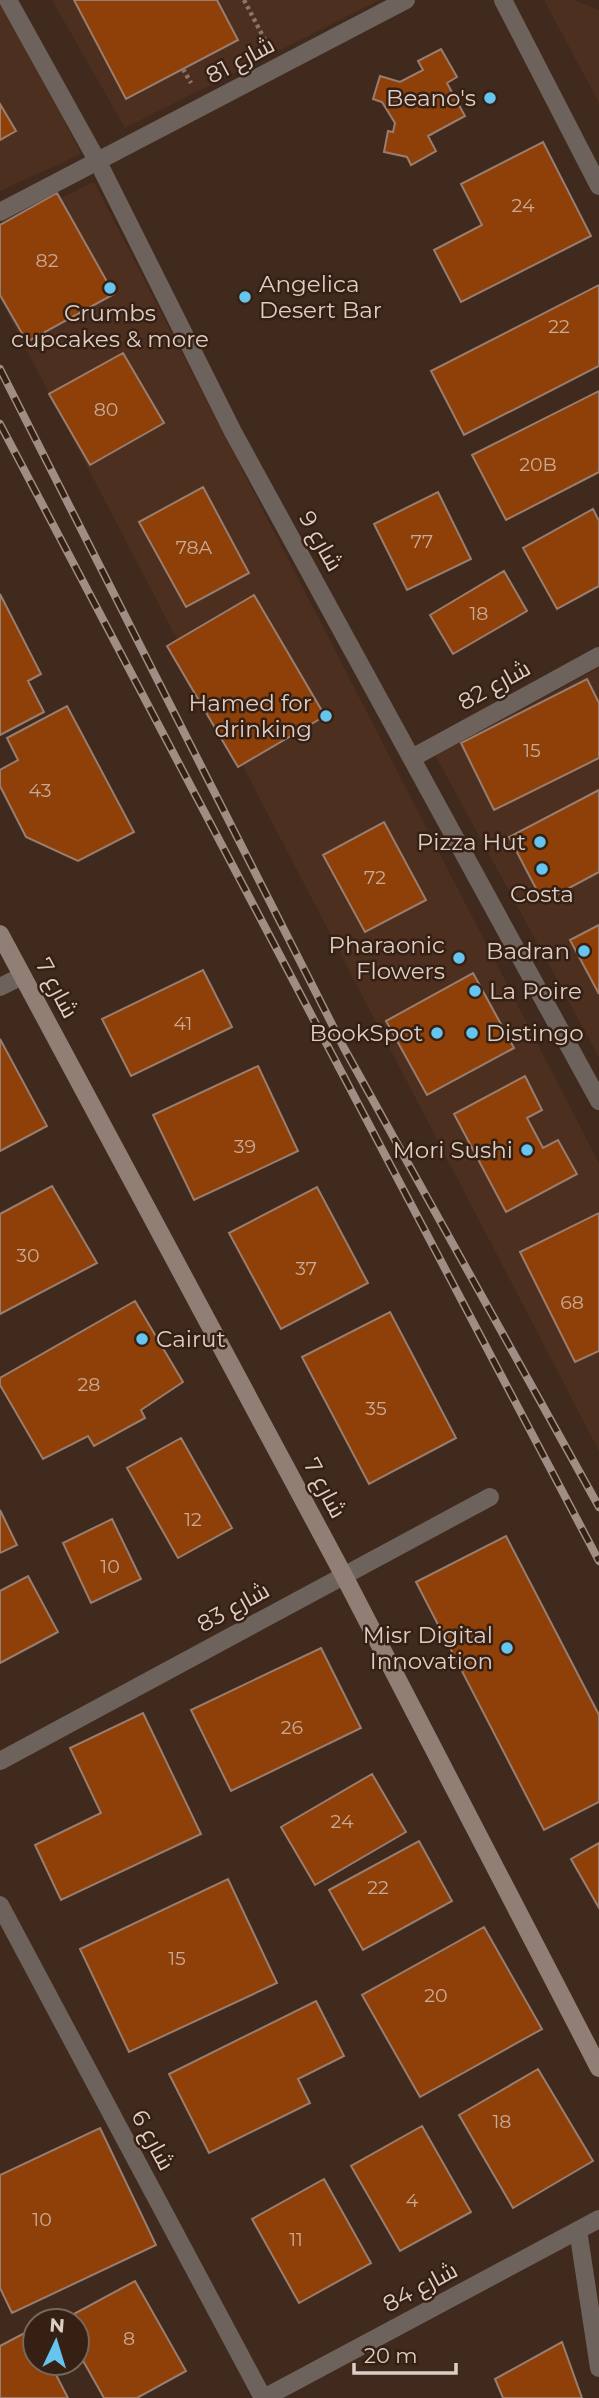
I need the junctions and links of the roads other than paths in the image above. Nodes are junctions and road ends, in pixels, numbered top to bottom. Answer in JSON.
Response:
{"nodes":[{"id":1,"x":8,"y":0,"type":"edge"},
{"id":2,"x":406,"y":0,"type":"edge"},
{"id":3,"x":503,"y":0,"type":"edge"},
{"id":4,"x":97,"y":162,"type":"junction"},
{"id":5,"x":599,"y":186,"type":"edge"},
{"id":6,"x":0,"y":212,"type":"edge"},
{"id":7,"x":599,"y":656,"type":"edge"},
{"id":8,"x":412,"y":758,"type":"junction"},
{"id":9,"x":0,"y":934,"type":"edge"},
{"id":10,"x":22,"y":975,"type":"junction"},
{"id":11,"x":0,"y":987,"type":"edge"},
{"id":12,"x":599,"y":1101,"type":"edge"},
{"id":13,"x":490,"y":1497,"type":"dead end"},
{"id":14,"x":343,"y":1574,"type":"junction"},
{"id":15,"x":0,"y":1761,"type":"edge"},
{"id":16,"x":0,"y":1905,"type":"edge"},
{"id":17,"x":599,"y":2068,"type":"edge"},
{"id":18,"x":599,"y":2219,"type":"edge"},
{"id":19,"x":578,"y":2230,"type":"junction"},
{"id":20,"x":599,"y":2368,"type":"edge"},
{"id":21,"x":263,"y":2398,"type":"edge"}],
"edges":[{"from":1,"to":4,"type":"street","name":"شارع 9"},
{"from":2,"to":4,"type":"street","name":"شارع 81"},
{"from":3,"to":5,"type":"street"},
{"from":4,"to":6,"type":"street","name":"شارع 81"},
{"from":4,"to":8,"type":"street","name":"شارع 9"},
{"from":7,"to":8,"type":"street","name":"شارع 82"},
{"from":8,"to":12,"type":"street","name":"شارع 9"},
{"from":9,"to":10,"type":"street","name":"شارع 7"},
{"from":10,"to":11,"type":"street"},
{"from":10,"to":14,"type":"street","name":"شارع 7"},
{"from":13,"to":14,"type":"street","name":"شارع 83"},
{"from":14,"to":15,"type":"street","name":"شارع 83"},
{"from":14,"to":17,"type":"street","name":"شارع 7"},
{"from":16,"to":21,"type":"street","name":"شارع 6"},
{"from":18,"to":19,"type":"street","name":"شارع 84"},
{"from":19,"to":20,"type":"street"},
{"from":19,"to":21,"type":"street","name":"شارع 84"}]}
